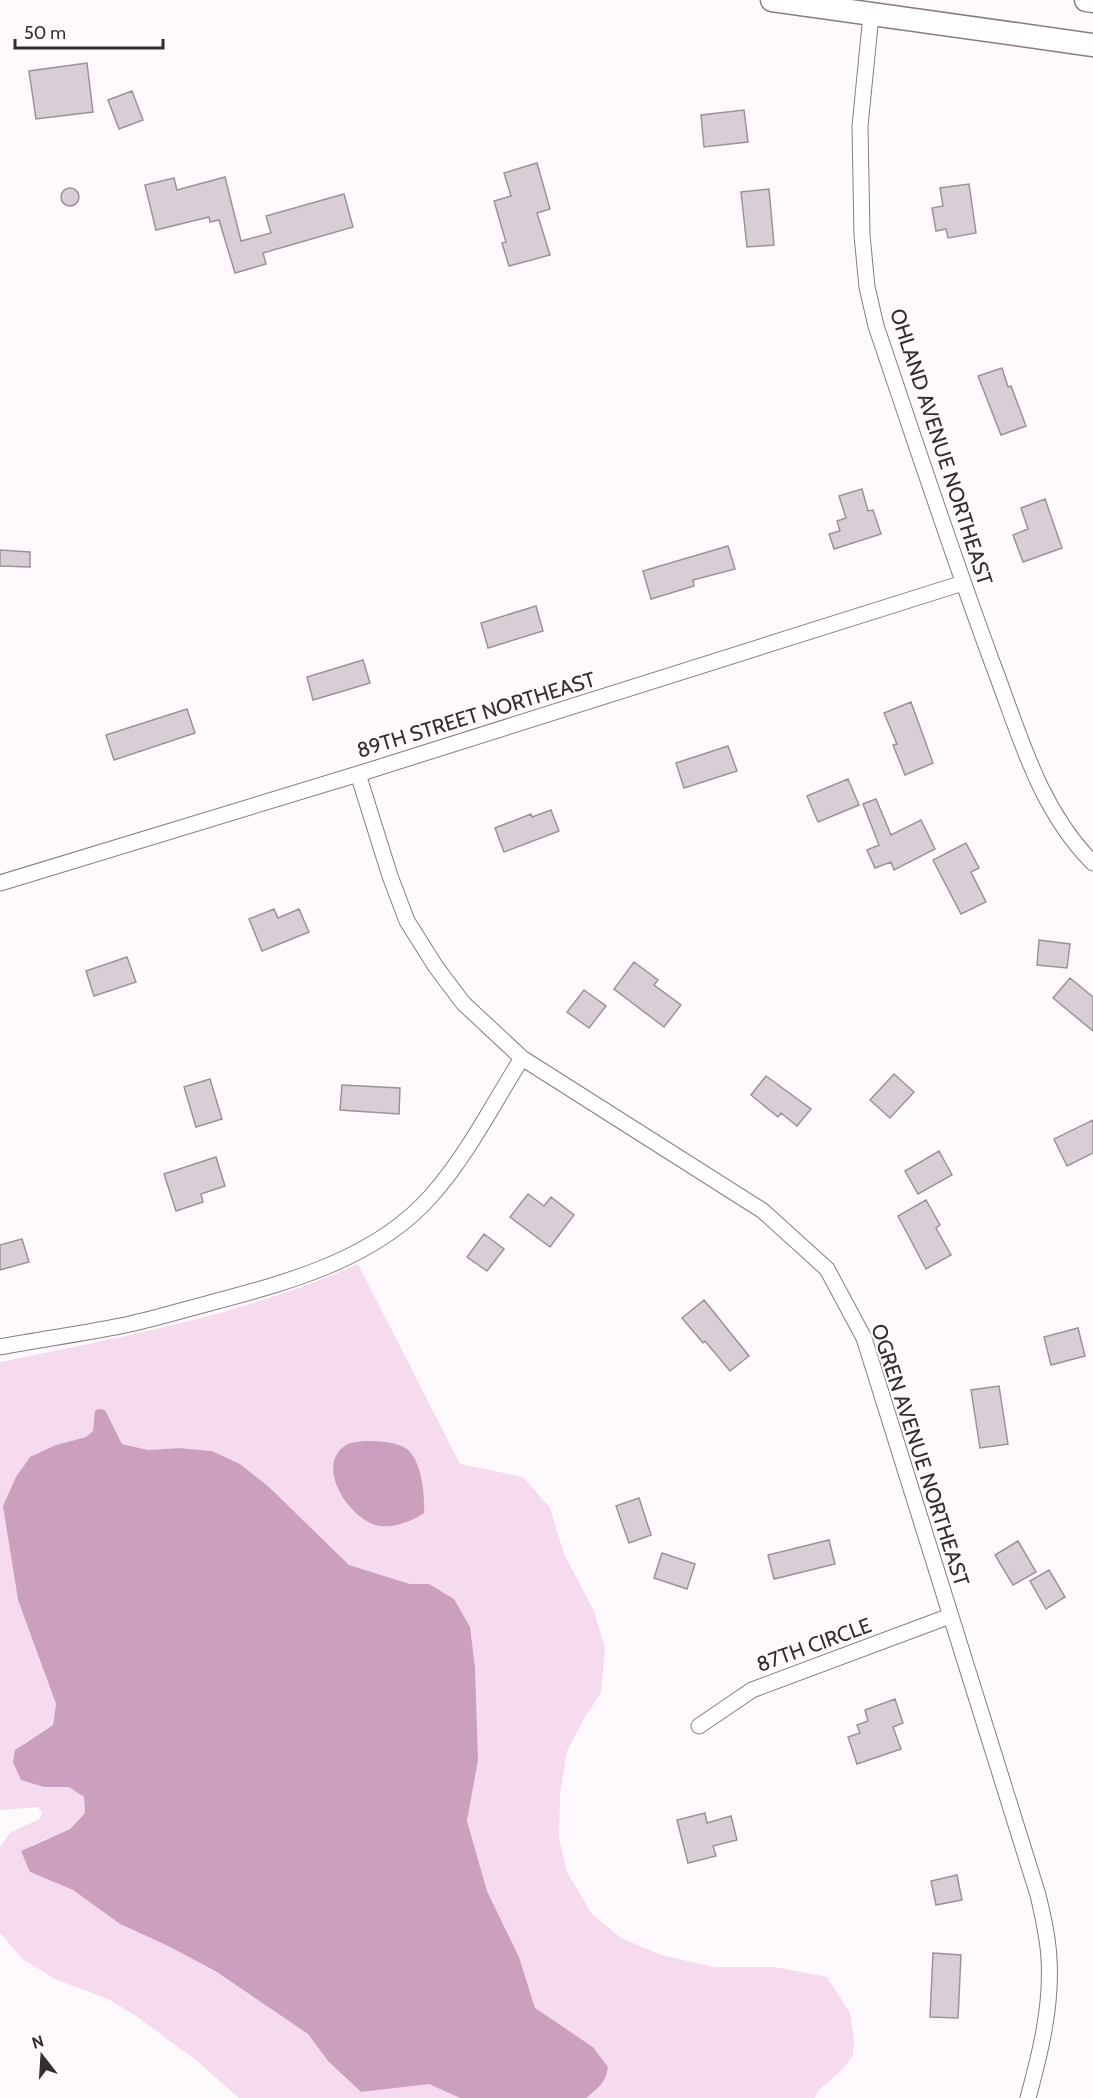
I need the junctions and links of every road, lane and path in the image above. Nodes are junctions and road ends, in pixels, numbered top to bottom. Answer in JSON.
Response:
{"nodes":[{"id":1,"x":772,"y":0,"type":"edge"},
{"id":2,"x":900,"y":0,"type":"edge"},
{"id":3,"x":1086,"y":0,"type":"edge"},
{"id":4,"x":1093,"y":1,"type":"edge"},
{"id":5,"x":824,"y":4,"type":"edge"},
{"id":6,"x":878,"y":16,"type":"junction"},
{"id":7,"x":1093,"y":45,"type":"edge"},
{"id":8,"x":963,"y":583,"type":"junction"},
{"id":9,"x":358,"y":774,"type":"junction"},
{"id":10,"x":1093,"y":863,"type":"edge"},
{"id":11,"x":0,"y":882,"type":"edge"},
{"id":12,"x":522,"y":1058,"type":"junction"},
{"id":13,"x":0,"y":1347,"type":"edge"},
{"id":14,"x":950,"y":1616,"type":"junction"},
{"id":15,"x":699,"y":1726,"type":"dead end"},
{"id":16,"x":1028,"y":2098,"type":"edge"}],
"edges":[{"from":1,"to":5,"type":"main road"},
{"from":2,"to":6,"type":"main road"},
{"from":3,"to":4,"type":"main road"},
{"from":5,"to":6,"type":"main road"},
{"from":6,"to":7,"type":"main road"},
{"from":6,"to":8,"type":"street","name":"OHLAND AVENUE NORTHEAST"},
{"from":8,"to":9,"type":"street","name":"89TH STREET NORTHEAST"},
{"from":8,"to":10,"type":"street","name":"OHLAND AVENUE NORTHEAST"},
{"from":9,"to":11,"type":"street","name":"89TH STREET NORTHEAST"},
{"from":9,"to":12,"type":"street","name":"OGREN AVENUE NORTHEAST"},
{"from":12,"to":13,"type":"street"},
{"from":12,"to":14,"type":"street","name":"OGREN AVENUE NORTHEAST"},
{"from":14,"to":15,"type":"street","name":"87TH CIRCLE"},
{"from":14,"to":16,"type":"street","name":"OGREN AVENUE NORTHEAST"}]}
